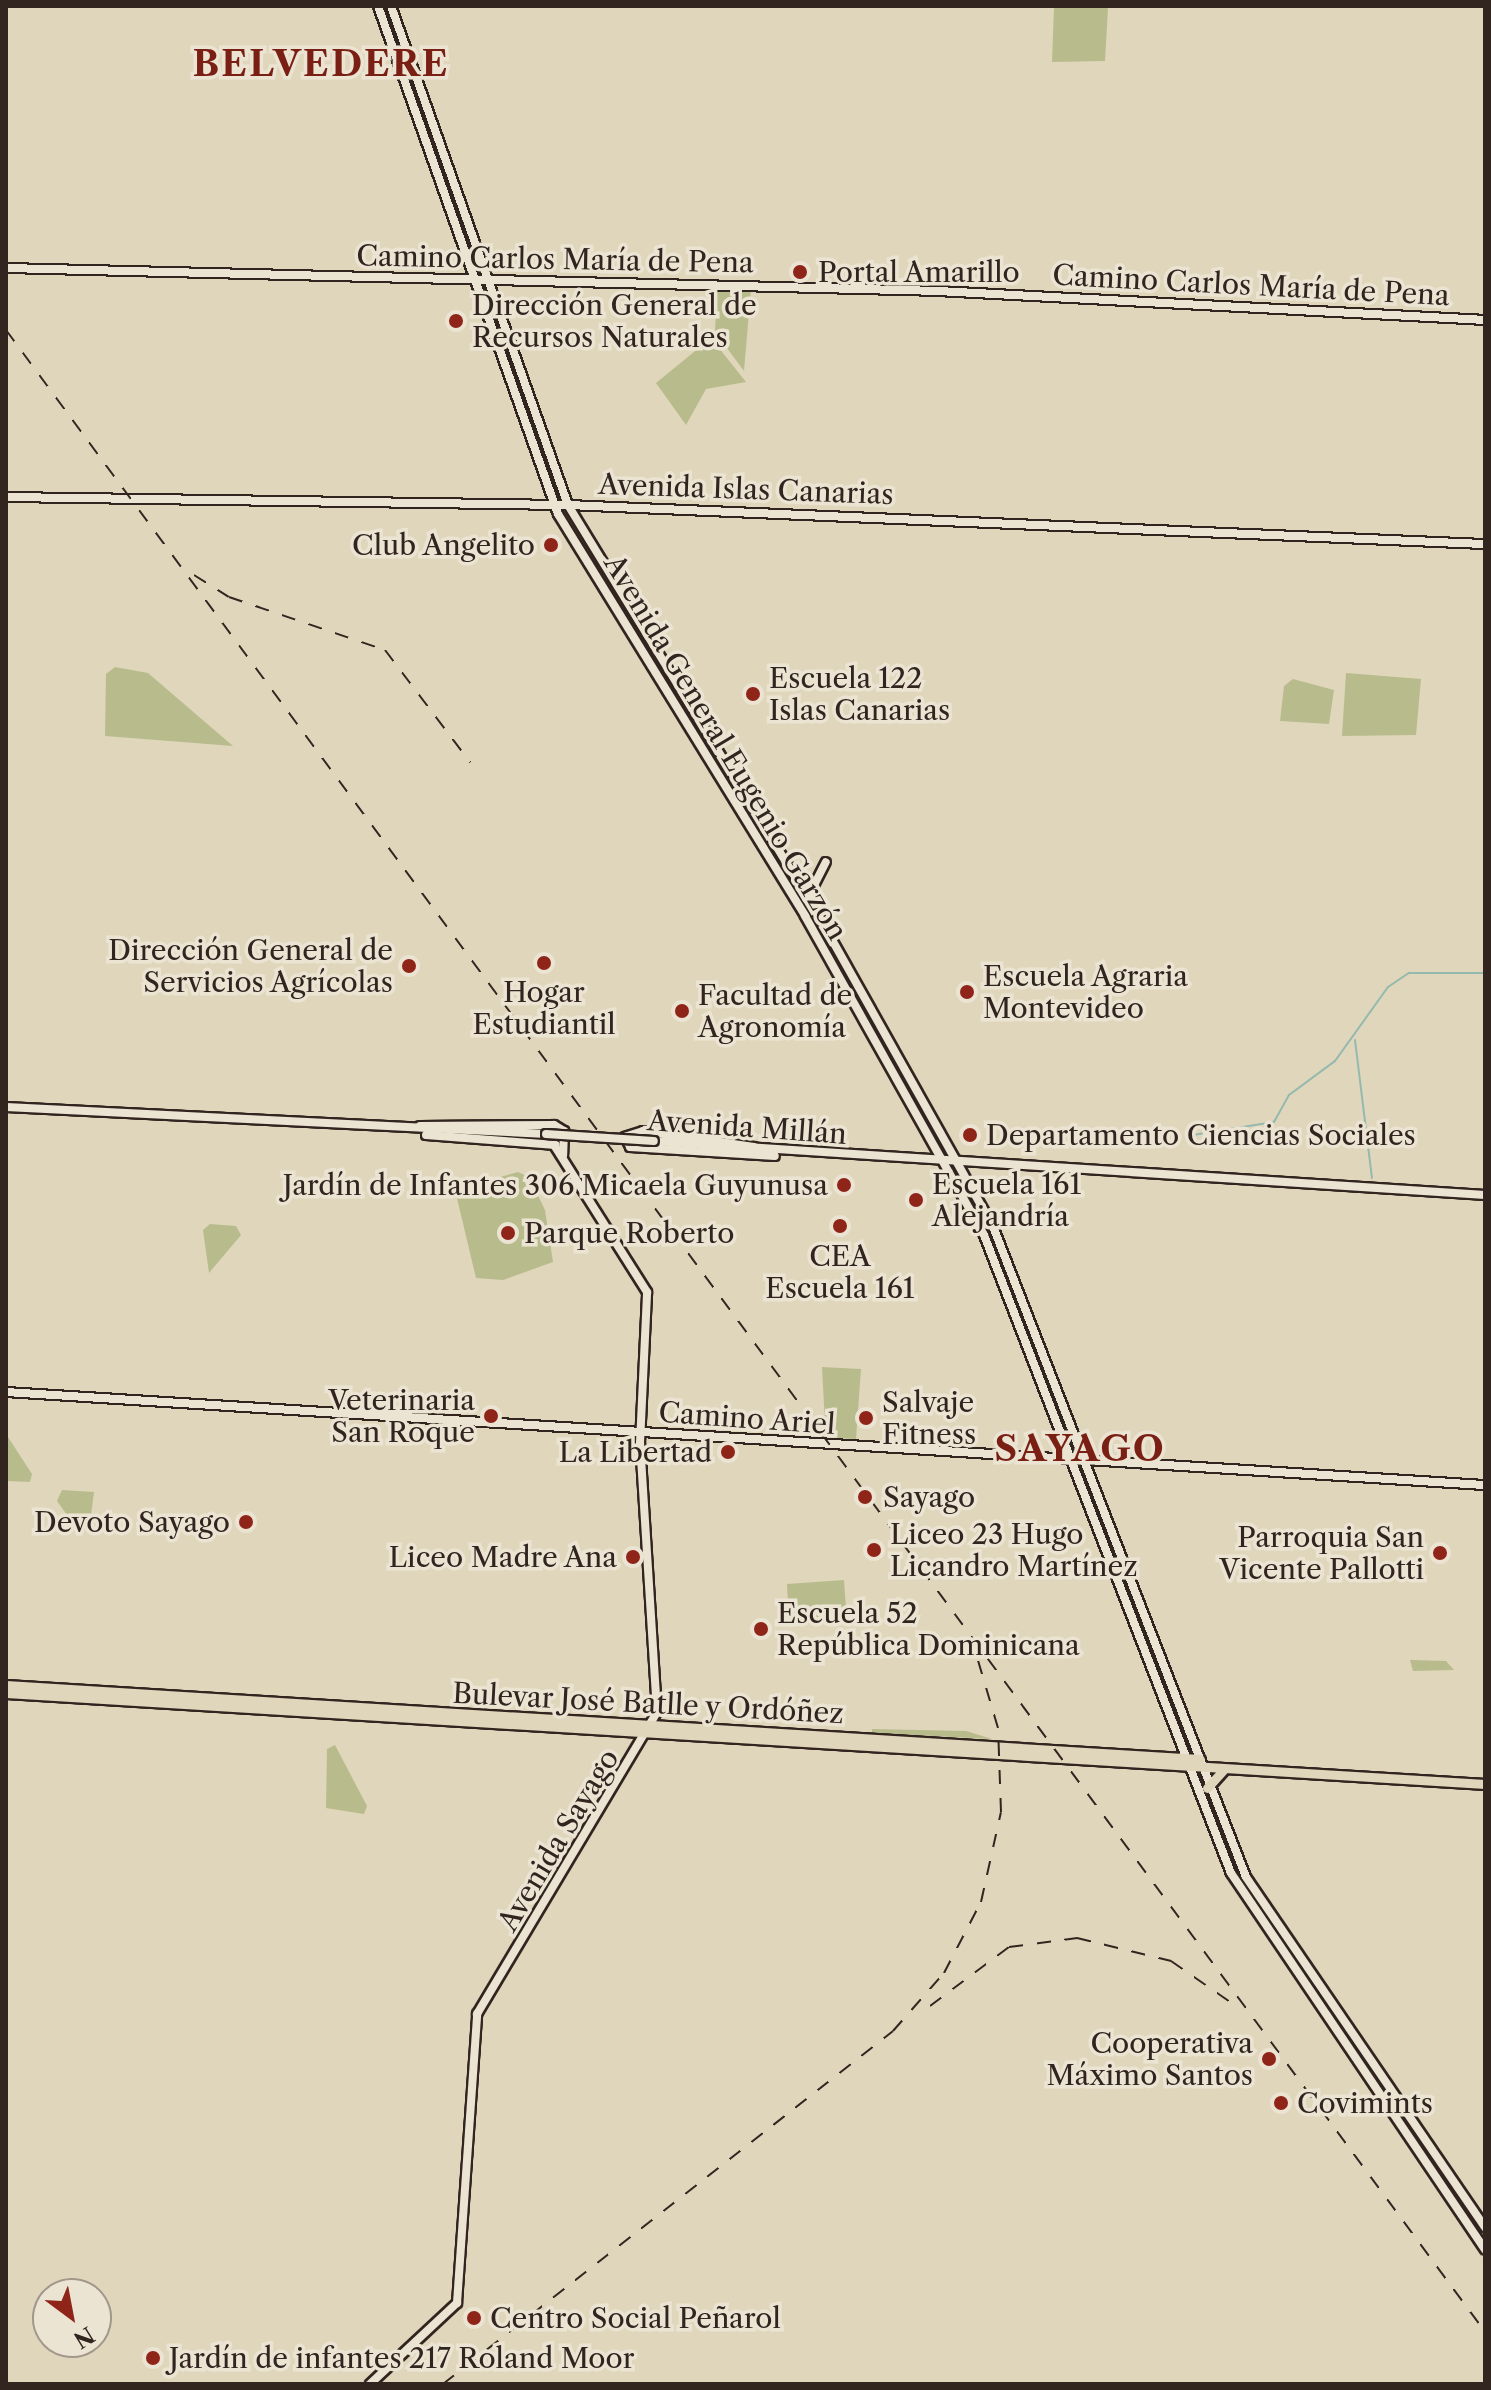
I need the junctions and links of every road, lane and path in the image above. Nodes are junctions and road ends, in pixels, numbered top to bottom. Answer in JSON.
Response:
{"nodes":[{"id":1,"x":378,"y":6,"type":"edge"},
{"id":2,"x":391,"y":6,"type":"edge"},
{"id":3,"x":6,"y":268,"type":"edge"},
{"id":4,"x":473,"y":279,"type":"junction"},
{"id":5,"x":486,"y":279,"type":"junction"},
{"id":6,"x":1485,"y":320,"type":"edge"},
{"id":7,"x":6,"y":497,"type":"edge"},
{"id":8,"x":554,"y":505,"type":"junction"},
{"id":9,"x":568,"y":505,"type":"junction"},
{"id":10,"x":1485,"y":544,"type":"edge"},
{"id":11,"x":826,"y":862,"type":"dead end"},
{"id":12,"x":808,"y":897,"type":"junction"},
{"id":13,"x":6,"y":1107,"type":"edge"},
{"id":14,"x":396,"y":1130,"type":"junction"},
{"id":15,"x":410,"y":1130,"type":"junction"},
{"id":16,"x":559,"y":1145,"type":"junction"},
{"id":17,"x":757,"y":1149,"type":"junction"},
{"id":18,"x":796,"y":1154,"type":"junction"},
{"id":19,"x":943,"y":1161,"type":"junction"},
{"id":20,"x":958,"y":1162,"type":"junction"},
{"id":21,"x":1485,"y":1195,"type":"edge"},
{"id":22,"x":6,"y":1392,"type":"edge"},
{"id":23,"x":640,"y":1433,"type":"junction"},
{"id":24,"x":1070,"y":1460,"type":"junction"},
{"id":25,"x":1083,"y":1461,"type":"junction"},
{"id":26,"x":1485,"y":1485,"type":"edge"},
{"id":27,"x":6,"y":1685,"type":"edge"},
{"id":28,"x":6,"y":1693,"type":"edge"},
{"id":29,"x":651,"y":1729,"type":"junction"},
{"id":30,"x":1182,"y":1759,"type":"junction"},
{"id":31,"x":1197,"y":1762,"type":"junction"},
{"id":32,"x":1223,"y":1770,"type":"junction"},
{"id":33,"x":1286,"y":1773,"type":"junction"},
{"id":34,"x":1485,"y":1784,"type":"edge"},
{"id":35,"x":1207,"y":1788,"type":"junction"},
{"id":36,"x":1485,"y":2227,"type":"edge"},
{"id":37,"x":1485,"y":2249,"type":"edge"},
{"id":38,"x":370,"y":2384,"type":"edge"}],
"edges":[{"from":1,"to":4,"type":"main road","name":"Avenida General Eugenio Garzón"},
{"from":2,"to":5,"type":"main road","name":"Avenida General Eugenio Garzón"},
{"from":3,"to":4,"type":"main road","name":"Camino Carlos María de Pena"},
{"from":4,"to":5,"type":"main road","name":"Camino Carlos María de Pena"},
{"from":4,"to":8,"type":"main road","name":"Avenida General Eugenio Garzón"},
{"from":5,"to":6,"type":"main road","name":"Camino Carlos María de Pena"},
{"from":5,"to":9,"type":"main road","name":"Avenida General Eugenio Garzón"},
{"from":7,"to":8,"type":"main road","name":"Avenida Islas Canarias"},
{"from":8,"to":9,"type":"main road","name":"Avenida Islas Canarias"},
{"from":8,"to":19,"type":"main road","name":"Avenida General Eugenio Garzón"},
{"from":9,"to":10,"type":"main road","name":"Avenida Islas Canarias"},
{"from":9,"to":12,"type":"main road","name":"Avenida General Eugenio Garzón"},
{"from":11,"to":12,"type":"main road"},
{"from":12,"to":20,"type":"main road","name":"Avenida General Eugenio Garzón"},
{"from":13,"to":14,"type":"main road","name":"Avenida Millán"},
{"from":14,"to":15,"type":"main road","name":"Avenida Millán"},
{"from":14,"to":16,"type":"main road"},
{"from":15,"to":16,"type":"main road"},
{"from":15,"to":17,"type":"main road","name":"Avenida Millán","bridge":true},
{"from":16,"to":23,"type":"main road"},
{"from":17,"to":18,"type":"main road","name":"Avenida Millán"},
{"from":17,"to":18,"type":"main road"},
{"from":18,"to":19,"type":"main road","name":"Avenida Millán"},
{"from":19,"to":20,"type":"main road","name":"Avenida Millán"},
{"from":19,"to":24,"type":"main road","name":"Avenida General Eugenio Garzón"},
{"from":20,"to":21,"type":"main road","name":"Avenida Millán"},
{"from":20,"to":25,"type":"main road","name":"Avenida General Eugenio Garzón"},
{"from":22,"to":23,"type":"main road","name":"Camino Ariel"},
{"from":23,"to":24,"type":"main road","name":"Camino Ariel"},
{"from":23,"to":29,"type":"main road"},
{"from":24,"to":25,"type":"main road","name":"Camino Ariel"},
{"from":24,"to":30,"type":"main road","name":"Avenida General Eugenio Garzón"},
{"from":25,"to":26,"type":"main road","name":"Camino Ariel"},
{"from":25,"to":31,"type":"main road","name":"Avenida General Eugenio Garzón"},
{"from":27,"to":29,"type":"main road","name":"Bulevar José Batlle y Ordóñez"},
{"from":28,"to":29,"type":"main road","name":"Bulevar José Batlle y Ordóñez"},
{"from":29,"to":30,"type":"main road","name":"Bulevar José Batlle y Ordóñez"},
{"from":29,"to":38,"type":"main road","name":"Avenida Sayago"},
{"from":30,"to":31,"type":"main road","name":"Bulevar José Batlle y Ordóñez"},
{"from":30,"to":37,"type":"main road","name":"Avenida General Eugenio Garzón"},
{"from":31,"to":32,"type":"main road","name":"Bulevar José Batlle y Ordóñez"},
{"from":31,"to":33,"type":"main road","name":"Bulevar José Batlle y Ordóñez"},
{"from":31,"to":35,"type":"main road","name":"Avenida General Eugenio Garzón"},
{"from":32,"to":33,"type":"main road","name":"Bulevar José Batlle y Ordóñez"},
{"from":32,"to":35,"type":"main road"},
{"from":33,"to":34,"type":"main road","name":"Bulevar José Batlle y Ordóñez"},
{"from":35,"to":36,"type":"main road","name":"Avenida General Eugenio Garzón"}]}
